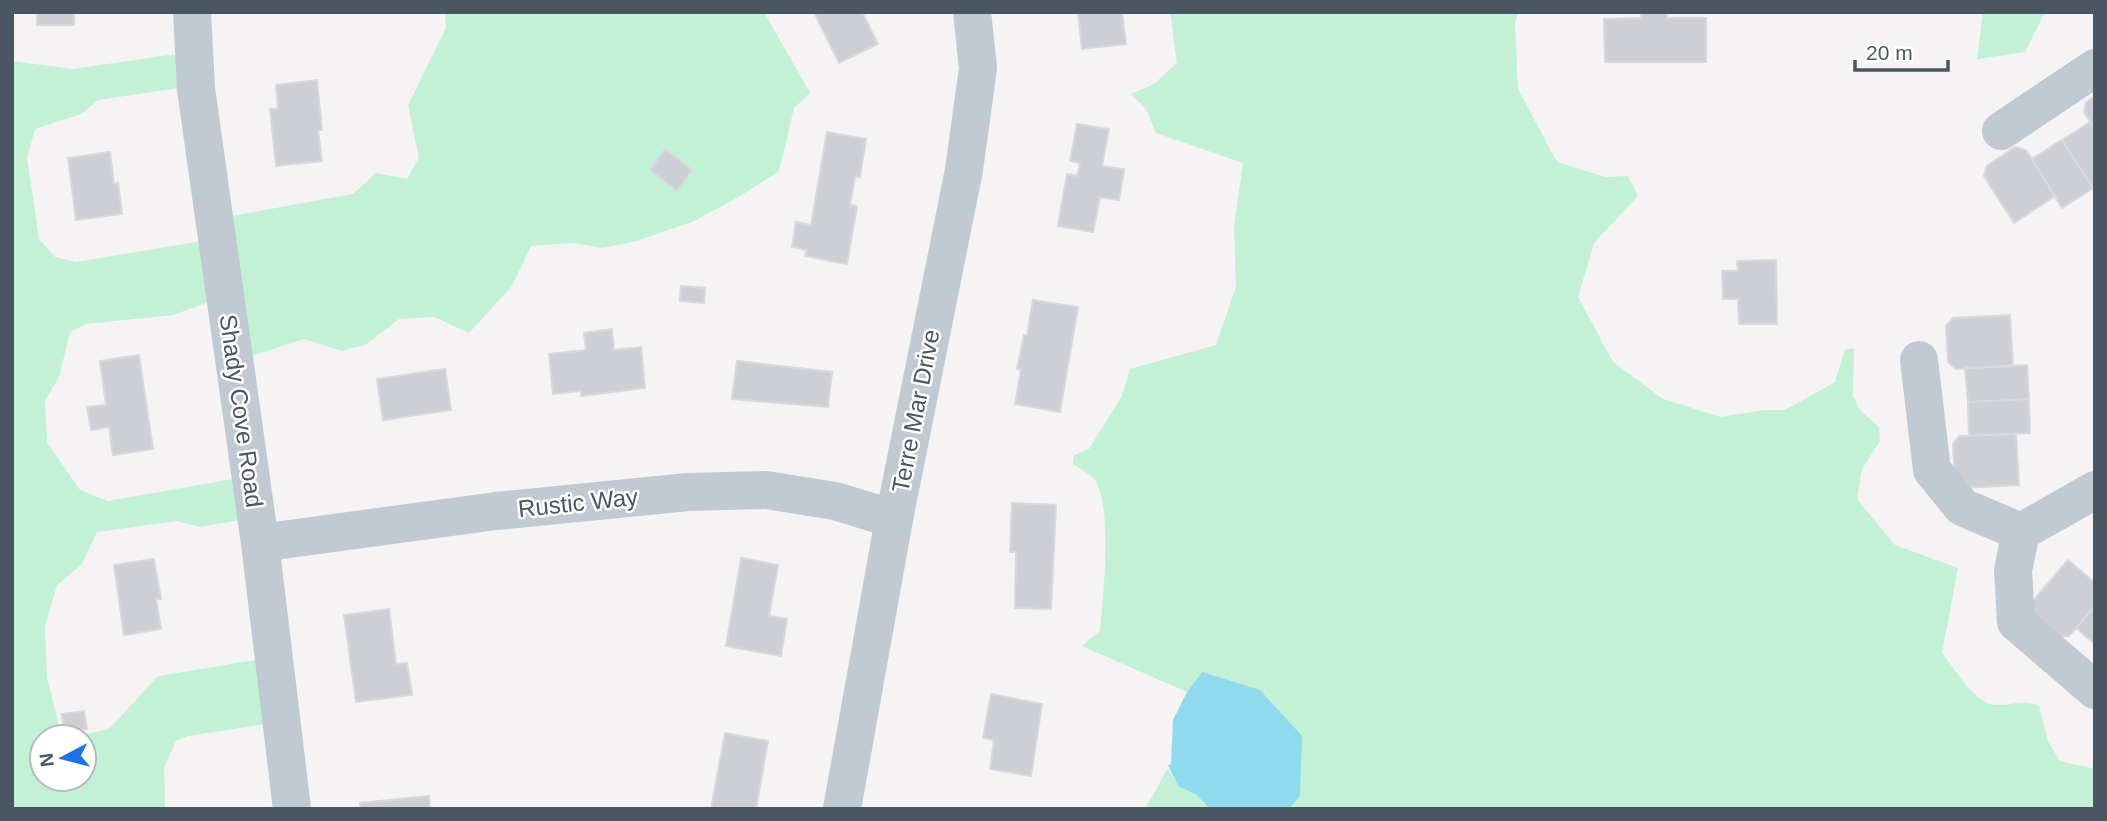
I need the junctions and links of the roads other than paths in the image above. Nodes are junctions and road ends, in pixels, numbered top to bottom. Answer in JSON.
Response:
{"nodes":[{"id":1,"x":192,"y":12,"type":"edge"},
{"id":2,"x":972,"y":12,"type":"edge"},
{"id":3,"x":2095,"y":68,"type":"edge"},
{"id":4,"x":2001,"y":131,"type":"dead end"},
{"id":5,"x":1920,"y":360,"type":"dead end"},
{"id":6,"x":2095,"y":490,"type":"edge"},
{"id":7,"x":894,"y":519,"type":"junction"},
{"id":8,"x":2021,"y":531,"type":"junction"},
{"id":9,"x":260,"y":543,"type":"junction"},
{"id":10,"x":2095,"y":690,"type":"edge"},
{"id":11,"x":292,"y":809,"type":"edge"},
{"id":12,"x":842,"y":809,"type":"edge"}],
"edges":[{"from":1,"to":9,"type":"street","name":"Shady Cove Road"},
{"from":2,"to":7,"type":"street","name":"Terre Mar Drive"},
{"from":3,"to":4,"type":"street"},
{"from":5,"to":8,"type":"street"},
{"from":6,"to":8,"type":"street"},
{"from":7,"to":9,"type":"street","name":"Rustic Way"},
{"from":7,"to":12,"type":"street","name":"Terre Mar Drive"},
{"from":8,"to":10,"type":"street"},
{"from":9,"to":11,"type":"street","name":"Shady Cove Road"}]}
